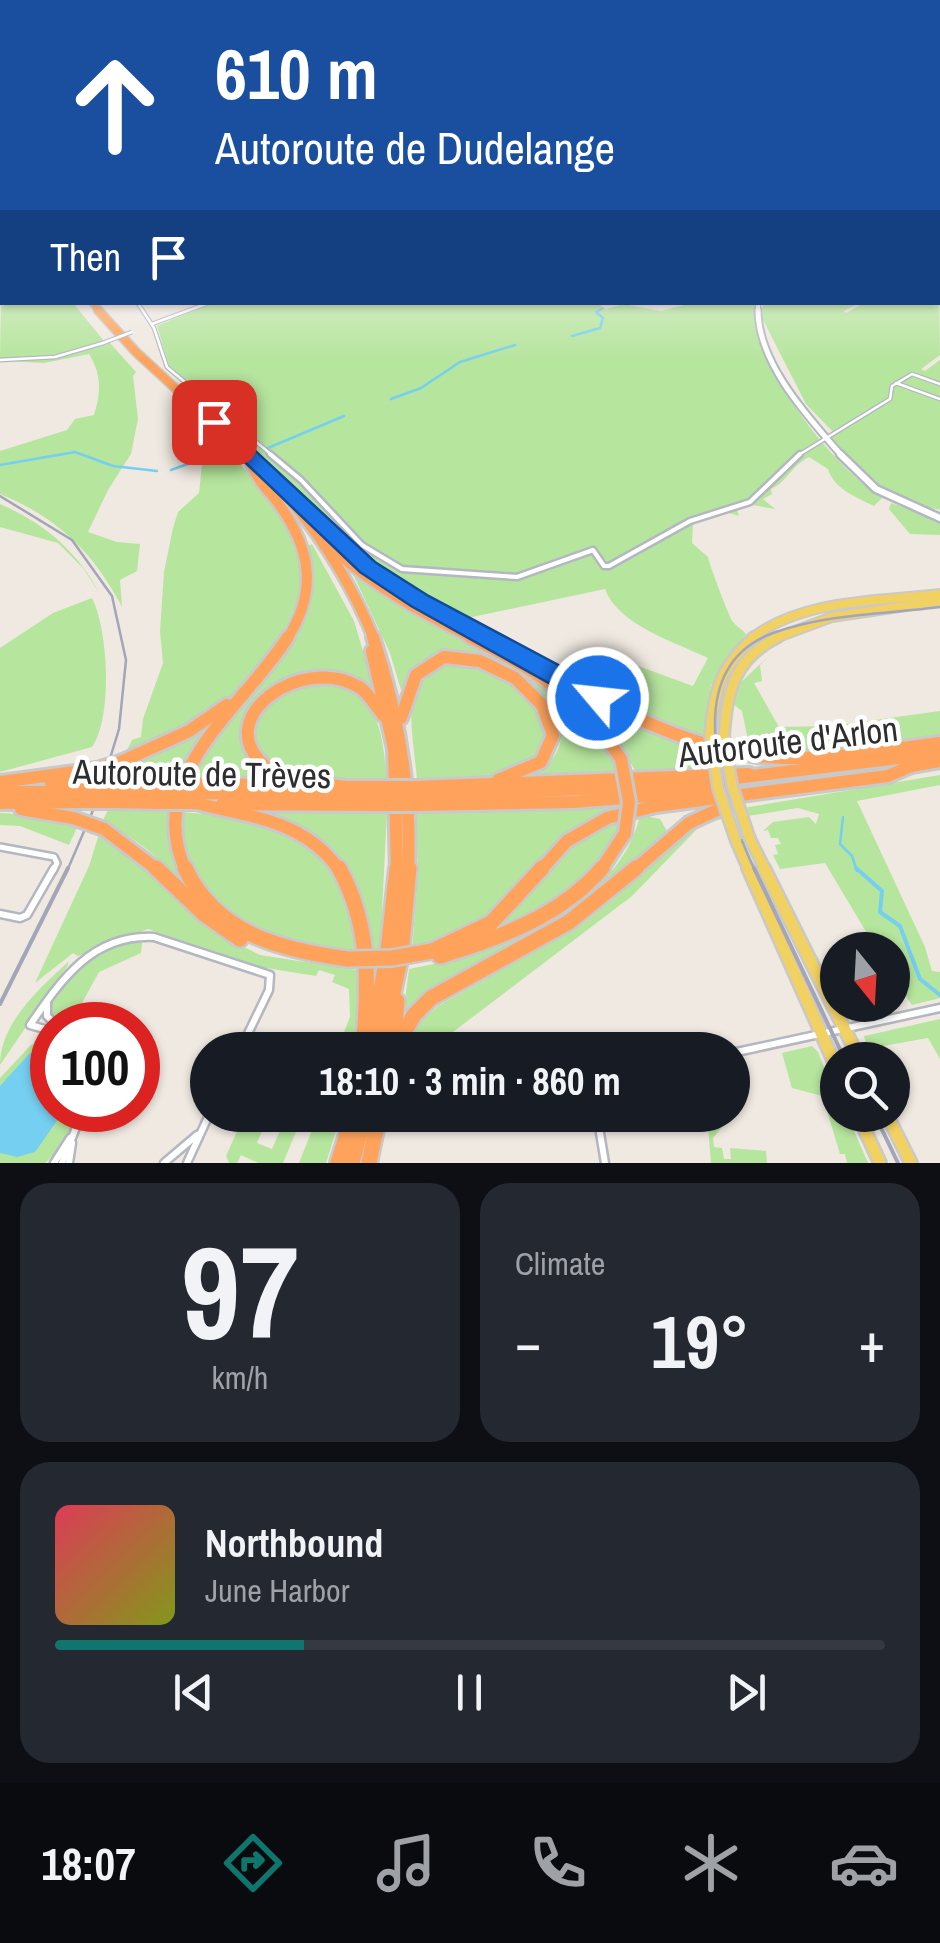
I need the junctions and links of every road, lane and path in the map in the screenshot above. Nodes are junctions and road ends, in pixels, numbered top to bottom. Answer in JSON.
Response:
{"nodes":[{"id":1,"x":91,"y":305,"type":"edge"},
{"id":2,"x":92,"y":305,"type":"edge"},
{"id":3,"x":139,"y":305,"type":"dead end"},
{"id":4,"x":204,"y":305,"type":"edge"},
{"id":5,"x":758,"y":305,"type":"edge"},
{"id":6,"x":147,"y":316,"type":"junction"},
{"id":7,"x":175,"y":316,"type":"junction"},
{"id":8,"x":152,"y":324,"type":"junction"},
{"id":9,"x":132,"y":332,"type":"dead end"},
{"id":10,"x":0,"y":360,"type":"edge"},
{"id":11,"x":896,"y":382,"type":"junction"},
{"id":12,"x":940,"y":384,"type":"edge"},
{"id":13,"x":940,"y":398,"type":"edge"},
{"id":14,"x":826,"y":438,"type":"junction"},
{"id":15,"x":252,"y":465,"type":"junction"},
{"id":16,"x":284,"y":491,"type":"junction"},
{"id":17,"x":940,"y":517,"type":"edge"},
{"id":18,"x":307,"y":519,"type":"junction"},
{"id":19,"x":940,"y":598,"type":"edge"},
{"id":20,"x":239,"y":698,"type":"junction"},
{"id":21,"x":396,"y":729,"type":"junction"},
{"id":22,"x":940,"y":742,"type":"edge"},
{"id":23,"x":940,"y":753,"type":"edge"},
{"id":24,"x":940,"y":761,"type":"edge"},
{"id":25,"x":911,"y":766,"type":"junction"},
{"id":26,"x":0,"y":783,"type":"edge"},
{"id":27,"x":345,"y":787,"type":"junction"},
{"id":28,"x":452,"y":787,"type":"junction"},
{"id":29,"x":785,"y":790,"type":"junction"},
{"id":30,"x":0,"y":792,"type":"edge"},
{"id":31,"x":86,"y":792,"type":"junction"},
{"id":32,"x":116,"y":792,"type":"junction"},
{"id":33,"x":196,"y":794,"type":"junction"},
{"id":34,"x":387,"y":796,"type":"junction"},
{"id":35,"x":411,"y":798,"type":"junction"},
{"id":36,"x":0,"y":805,"type":"edge"},
{"id":37,"x":0,"y":848,"type":"edge"},
{"id":38,"x":0,"y":914,"type":"edge"},
{"id":39,"x":402,"y":948,"type":"junction"},
{"id":40,"x":432,"y":955,"type":"junction"},
{"id":41,"x":348,"y":962,"type":"junction"},
{"id":42,"x":47,"y":998,"type":"junction"},
{"id":43,"x":44,"y":1002,"type":"edge"},
{"id":44,"x":47,"y":1002,"type":"edge"},
{"id":45,"x":939,"y":1009,"type":"edge"},
{"id":46,"x":845,"y":1029,"type":"junction"},
{"id":47,"x":249,"y":1032,"type":"edge"},
{"id":48,"x":367,"y":1032,"type":"edge"},
{"id":49,"x":370,"y":1032,"type":"edge"},
{"id":50,"x":385,"y":1032,"type":"edge"},
{"id":51,"x":395,"y":1032,"type":"edge"},
{"id":52,"x":404,"y":1032,"type":"edge"},
{"id":53,"x":821,"y":1034,"type":"junction"},
{"id":54,"x":825,"y":1042,"type":"edge"},
{"id":55,"x":851,"y":1042,"type":"edge"},
{"id":56,"x":750,"y":1049,"type":"edge"},
{"id":57,"x":74,"y":1132,"type":"edge"},
{"id":58,"x":74,"y":1132,"type":"edge"},
{"id":59,"x":201,"y":1132,"type":"joint"},
{"id":60,"x":348,"y":1132,"type":"edge"},
{"id":61,"x":360,"y":1132,"type":"edge"},
{"id":62,"x":375,"y":1132,"type":"edge"},
{"id":63,"x":600,"y":1132,"type":"edge"},
{"id":64,"x":866,"y":1132,"type":"edge"},
{"id":65,"x":896,"y":1132,"type":"edge"},
{"id":66,"x":54,"y":1163,"type":"edge"},
{"id":67,"x":66,"y":1163,"type":"edge"},
{"id":68,"x":164,"y":1163,"type":"edge"},
{"id":69,"x":187,"y":1163,"type":"edge"},
{"id":70,"x":338,"y":1163,"type":"edge"},
{"id":71,"x":352,"y":1163,"type":"edge"},
{"id":72,"x":369,"y":1163,"type":"edge"},
{"id":73,"x":605,"y":1163,"type":"edge"},
{"id":74,"x":880,"y":1163,"type":"edge"},
{"id":75,"x":911,"y":1163,"type":"edge"}],
"edges":[{"from":1,"to":15,"type":"highway"},
{"from":2,"to":16,"type":"highway"},
{"from":3,"to":6,"type":"street"},
{"from":4,"to":7,"type":"street"},
{"from":5,"to":14,"type":"main road"},
{"from":6,"to":7,"type":"street"},
{"from":6,"to":8,"type":"street"},
{"from":7,"to":8,"type":"street"},
{"from":8,"to":14,"type":"street"},
{"from":9,"to":10,"type":"street","bridge":true},
{"from":11,"to":12,"type":"street"},
{"from":11,"to":13,"type":"street"},
{"from":11,"to":14,"type":"street"},
{"from":14,"to":17,"type":"main road"},
{"from":15,"to":20,"type":"highway"},
{"from":15,"to":21,"type":"highway"},
{"from":16,"to":18,"type":"highway"},
{"from":16,"to":22,"type":"highway"},
{"from":18,"to":21,"type":"highway"},
{"from":18,"to":40,"type":"highway","bridge":true},
{"from":19,"to":46,"type":"main road","bridge":true},
{"from":19,"to":53,"type":"main road","bridge":true},
{"from":20,"to":26,"type":"highway","bridge":true},
{"from":20,"to":41,"type":"highway"},
{"from":21,"to":27,"type":"highway"},
{"from":21,"to":28,"type":"highway"},
{"from":21,"to":39,"type":"highway"},
{"from":21,"to":49,"type":"highway"},
{"from":23,"to":28,"type":"highway"},
{"from":23,"to":35,"type":"highway","name":"Autoroute d'Arlon"},
{"from":24,"to":25,"type":"highway","name":"Autoroute d'Arlon"},
{"from":25,"to":29,"type":"highway"},
{"from":25,"to":35,"type":"highway","name":"Autoroute d'Arlon"},
{"from":26,"to":31,"type":"highway"},
{"from":27,"to":33,"type":"highway"},
{"from":27,"to":34,"type":"highway"},
{"from":28,"to":35,"type":"highway"},
{"from":29,"to":40,"type":"highway"},
{"from":29,"to":52,"type":"highway"},
{"from":30,"to":31,"type":"highway","name":"Autoroute de Trèves"},
{"from":31,"to":32,"type":"highway","name":"Autoroute de Trèves","bridge":true},
{"from":31,"to":32,"type":"highway","bridge":true},
{"from":31,"to":36,"type":"highway","name":"Autoroute de Trèves"},
{"from":32,"to":33,"type":"highway","name":"Autoroute de Trèves","bridge":true},
{"from":33,"to":34,"type":"highway","name":"Autoroute de Trèves"},
{"from":33,"to":48,"type":"highway"},
{"from":34,"to":35,"type":"highway","name":"Autoroute de Trèves","bridge":true},
{"from":34,"to":35,"type":"highway","bridge":true},
{"from":36,"to":41,"type":"highway","bridge":true},
{"from":37,"to":38,"type":"street"},
{"from":39,"to":50,"type":"highway"},
{"from":39,"to":51,"type":"highway"},
{"from":40,"to":41,"type":"highway","bridge":true},
{"from":42,"to":43,"type":"street"},
{"from":42,"to":44,"type":"street"},
{"from":42,"to":47,"type":"street"},
{"from":45,"to":46,"type":"street"},
{"from":46,"to":53,"type":"street"},
{"from":46,"to":55,"type":"main road"},
{"from":53,"to":54,"type":"main road"},
{"from":53,"to":56,"type":"street"},
{"from":57,"to":66,"type":"street"},
{"from":58,"to":67,"type":"street"},
{"from":59,"to":68,"type":"street"},
{"from":59,"to":69,"type":"street"},
{"from":60,"to":70,"type":"highway"},
{"from":61,"to":71,"type":"highway"},
{"from":62,"to":72,"type":"highway"},
{"from":63,"to":73,"type":"street"},
{"from":64,"to":74,"type":"main road"},
{"from":65,"to":75,"type":"main road"}]}
